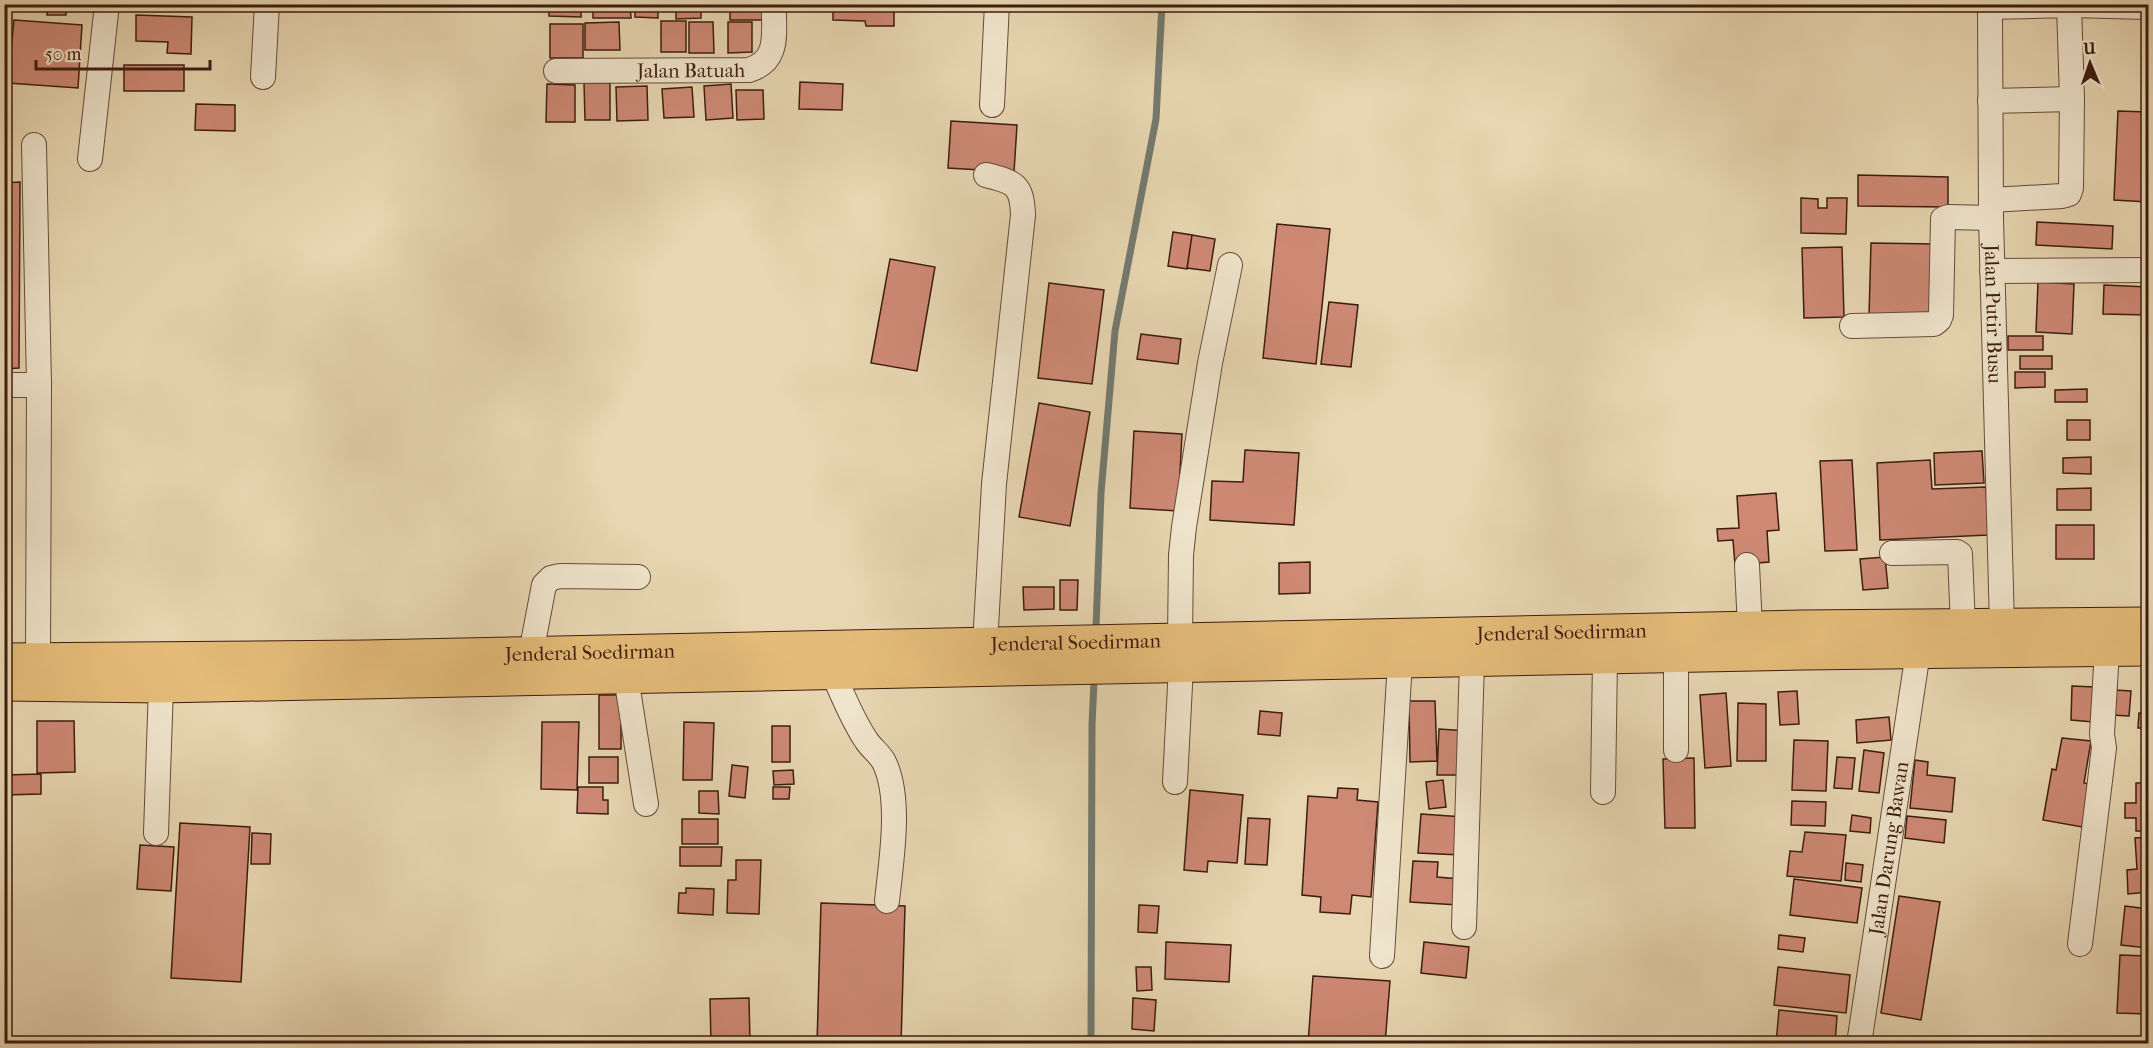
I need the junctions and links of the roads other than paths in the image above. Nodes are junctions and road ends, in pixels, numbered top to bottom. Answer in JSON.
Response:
{"nodes":[{"id":1,"x":106,"y":4,"type":"edge"},
{"id":2,"x":267,"y":4,"type":"edge"},
{"id":3,"x":774,"y":4,"type":"edge"},
{"id":4,"x":997,"y":4,"type":"edge"},
{"id":5,"x":2069,"y":5,"type":"edge"},
{"id":6,"x":1990,"y":6,"type":"edge"},
{"id":7,"x":2148,"y":7,"type":"edge"},
{"id":8,"x":556,"y":70,"type":"dead end"},
{"id":9,"x":263,"y":76,"type":"dead end"},
{"id":10,"x":2072,"y":99,"type":"junction"},
{"id":11,"x":1990,"y":101,"type":"junction"},
{"id":12,"x":992,"y":105,"type":"dead end"},
{"id":13,"x":34,"y":146,"type":"dead end"},
{"id":14,"x":90,"y":159,"type":"dead end"},
{"id":15,"x":986,"y":175,"type":"dead end"},
{"id":16,"x":1991,"y":209,"type":"junction"},
{"id":17,"x":1230,"y":265,"type":"dead end"},
{"id":18,"x":2148,"y":270,"type":"edge"},
{"id":19,"x":1992,"y":272,"type":"junction"},
{"id":20,"x":1852,"y":326,"type":"dead end"},
{"id":21,"x":4,"y":385,"type":"edge"},
{"id":22,"x":39,"y":385,"type":"junction"},
{"id":23,"x":1892,"y":553,"type":"dead end"},
{"id":24,"x":1747,"y":565,"type":"dead end"},
{"id":25,"x":638,"y":577,"type":"dead end"},
{"id":26,"x":2148,"y":624,"type":"edge"},
{"id":27,"x":1963,"y":626,"type":"junction"},
{"id":28,"x":2002,"y":626,"type":"junction"},
{"id":29,"x":1750,"y":628,"type":"junction"},
{"id":30,"x":985,"y":645,"type":"junction"},
{"id":31,"x":2148,"y":649,"type":"edge"},
{"id":32,"x":2106,"y":650,"type":"junction"},
{"id":33,"x":1918,"y":652,"type":"junction"},
{"id":34,"x":531,"y":653,"type":"junction"},
{"id":35,"x":1181,"y":653,"type":"junction"},
{"id":36,"x":1676,"y":656,"type":"junction"},
{"id":37,"x":1605,"y":658,"type":"junction"},
{"id":38,"x":4,"y":660,"type":"edge"},
{"id":39,"x":38,"y":660,"type":"junction"},
{"id":40,"x":1472,"y":661,"type":"junction"},
{"id":41,"x":742,"y":662,"type":"junction"},
{"id":42,"x":1400,"y":662,"type":"junction"},
{"id":43,"x":833,"y":673,"type":"junction"},
{"id":44,"x":626,"y":677,"type":"junction"},
{"id":45,"x":4,"y":684,"type":"edge"},
{"id":46,"x":161,"y":686,"type":"junction"},
{"id":47,"x":1676,"y":750,"type":"dead end"},
{"id":48,"x":1175,"y":782,"type":"dead end"},
{"id":49,"x":1603,"y":792,"type":"dead end"},
{"id":50,"x":646,"y":804,"type":"dead end"},
{"id":51,"x":156,"y":833,"type":"dead end"},
{"id":52,"x":887,"y":901,"type":"dead end"},
{"id":53,"x":1464,"y":927,"type":"dead end"},
{"id":54,"x":2080,"y":944,"type":"dead end"},
{"id":55,"x":1382,"y":956,"type":"dead end"},
{"id":56,"x":1859,"y":1044,"type":"edge"}],
"edges":[{"from":1,"to":14,"type":"street"},
{"from":2,"to":9,"type":"street"},
{"from":3,"to":8,"type":"street","name":"Jalan Batuah"},
{"from":4,"to":12,"type":"street"},
{"from":5,"to":6,"type":"street"},
{"from":5,"to":7,"type":"street"},
{"from":5,"to":10,"type":"street"},
{"from":6,"to":11,"type":"street","name":"Jalan Putir Busu"},
{"from":10,"to":11,"type":"street"},
{"from":10,"to":16,"type":"street"},
{"from":11,"to":16,"type":"street","name":"Jalan Putir Busu"},
{"from":13,"to":22,"type":"street"},
{"from":15,"to":30,"type":"street"},
{"from":16,"to":19,"type":"street","name":"Jalan Putir Busu"},
{"from":16,"to":20,"type":"street"},
{"from":17,"to":35,"type":"street"},
{"from":18,"to":19,"type":"street"},
{"from":19,"to":28,"type":"street","name":"Jalan Putir Busu"},
{"from":21,"to":22,"type":"street"},
{"from":22,"to":39,"type":"street"},
{"from":23,"to":27,"type":"street"},
{"from":24,"to":29,"type":"street"},
{"from":25,"to":34,"type":"street"},
{"from":26,"to":28,"type":"highway","name":"Jenderal Soedirman"},
{"from":27,"to":28,"type":"highway","name":"Jenderal Soedirman"},
{"from":27,"to":29,"type":"highway","name":"Jenderal Soedirman"},
{"from":29,"to":35,"type":"highway","name":"Jenderal Soedirman"},
{"from":30,"to":35,"type":"highway","name":"Jenderal Soedirman"},
{"from":30,"to":41,"type":"highway","name":"Jenderal Soedirman"},
{"from":31,"to":32,"type":"highway","name":"Jenderal Soedirman"},
{"from":32,"to":33,"type":"highway","name":"Jenderal Soedirman"},
{"from":32,"to":54,"type":"street"},
{"from":33,"to":36,"type":"highway","name":"Jenderal Soedirman"},
{"from":33,"to":56,"type":"street","name":"Jalan Darung Bawan"},
{"from":34,"to":39,"type":"highway","name":"Jenderal Soedirman"},
{"from":34,"to":41,"type":"highway","name":"Jenderal Soedirman"},
{"from":35,"to":42,"type":"highway","name":"Jenderal Soedirman"},
{"from":35,"to":43,"type":"highway","name":"Jenderal Soedirman"},
{"from":35,"to":48,"type":"street"},
{"from":36,"to":37,"type":"highway","name":"Jenderal Soedirman"},
{"from":36,"to":47,"type":"street"},
{"from":37,"to":40,"type":"highway","name":"Jenderal Soedirman"},
{"from":37,"to":49,"type":"street"},
{"from":38,"to":39,"type":"highway","name":"Jenderal Soedirman"},
{"from":40,"to":42,"type":"highway","name":"Jenderal Soedirman"},
{"from":40,"to":53,"type":"street"},
{"from":41,"to":43,"type":"highway","name":"Jenderal Soedirman"},
{"from":41,"to":44,"type":"highway","name":"Jenderal Soedirman"},
{"from":42,"to":55,"type":"street"},
{"from":43,"to":52,"type":"street"},
{"from":44,"to":46,"type":"highway","name":"Jenderal Soedirman"},
{"from":44,"to":50,"type":"street"},
{"from":45,"to":46,"type":"highway","name":"Jenderal Soedirman"},
{"from":46,"to":51,"type":"street"}]}
